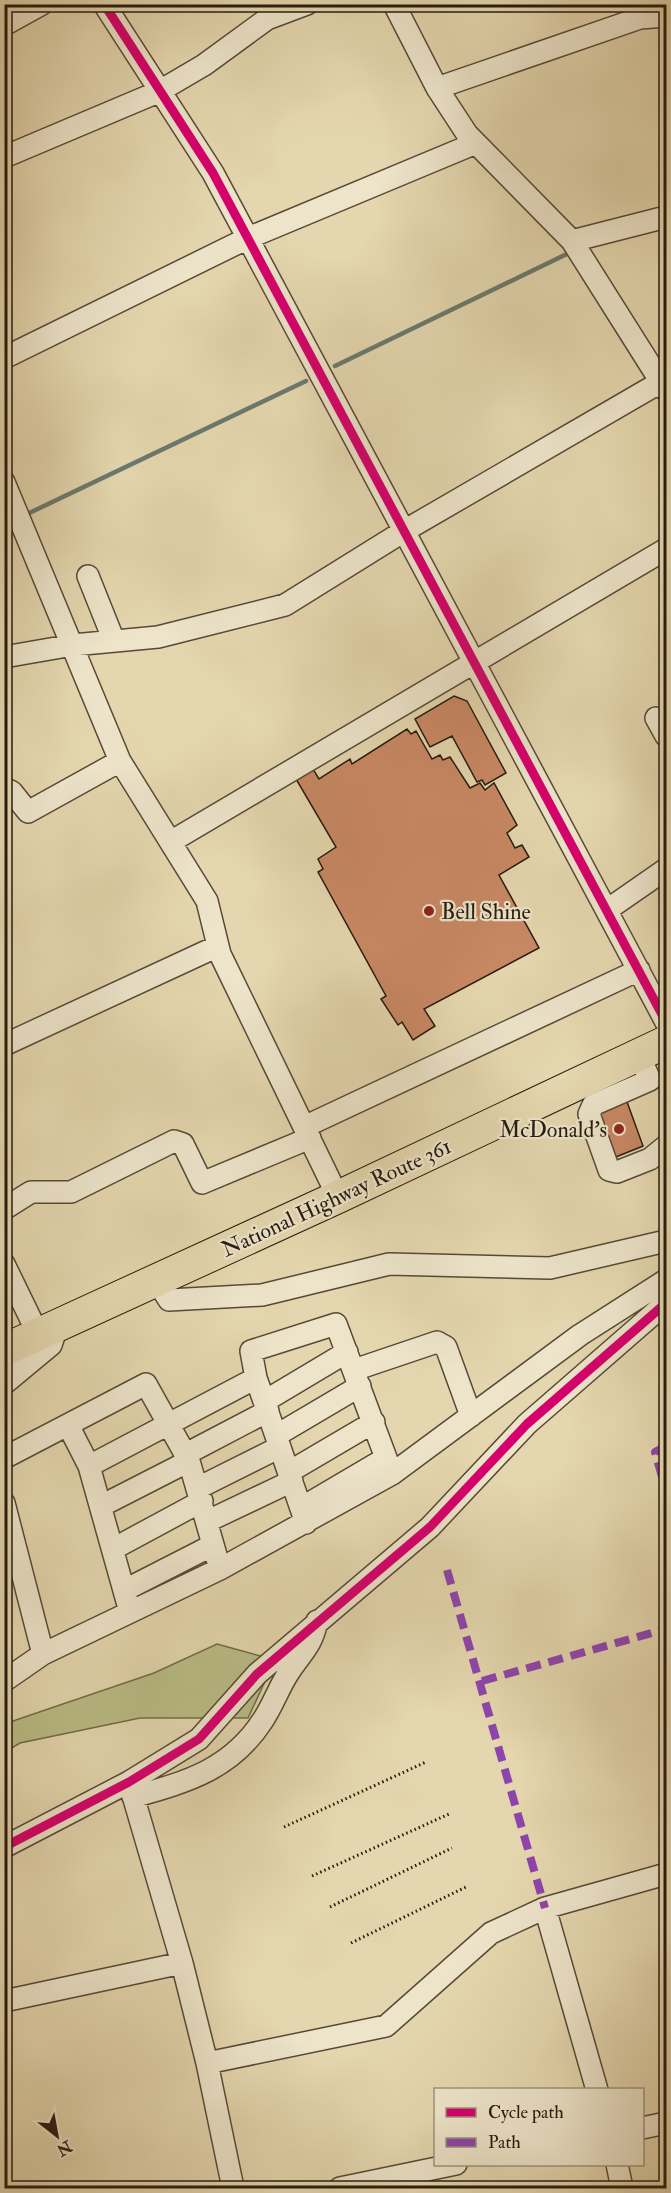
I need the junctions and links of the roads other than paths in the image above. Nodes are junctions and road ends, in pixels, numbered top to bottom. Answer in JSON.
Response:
{"nodes":[{"id":1,"x":42,"y":4,"type":"edge"},
{"id":2,"x":104,"y":4,"type":"edge"},
{"id":3,"x":307,"y":4,"type":"edge"},
{"id":4,"x":394,"y":4,"type":"edge"},
{"id":5,"x":636,"y":11,"type":"edge"},
{"id":6,"x":263,"y":12,"type":"edge"},
{"id":7,"x":666,"y":16,"type":"edge"},
{"id":8,"x":4,"y":25,"type":"edge"},
{"id":9,"x":437,"y":88,"type":"junction"},
{"id":10,"x":158,"y":92,"type":"junction"},
{"id":11,"x":476,"y":143,"type":"junction"},
{"id":12,"x":4,"y":157,"type":"edge"},
{"id":13,"x":666,"y":217,"type":"edge"},
{"id":14,"x":248,"y":238,"type":"junction"},
{"id":15,"x":576,"y":248,"type":"junction"},
{"id":16,"x":4,"y":358,"type":"edge"},
{"id":17,"x":665,"y":383,"type":"edge"},
{"id":18,"x":4,"y":482,"type":"edge"},
{"id":19,"x":404,"y":531,"type":"junction"},
{"id":20,"x":666,"y":549,"type":"edge"},
{"id":21,"x":88,"y":576,"type":"dead end"},
{"id":22,"x":114,"y":641,"type":"junction"},
{"id":23,"x":73,"y":645,"type":"junction"},
{"id":24,"x":4,"y":657,"type":"edge"},
{"id":25,"x":474,"y":663,"type":"junction"},
{"id":26,"x":120,"y":760,"type":"junction"},
{"id":27,"x":4,"y":788,"type":"edge"},
{"id":28,"x":172,"y":841,"type":"junction"},
{"id":29,"x":666,"y":869,"type":"edge"},
{"id":30,"x":607,"y":910,"type":"junction"},
{"id":31,"x":218,"y":946,"type":"junction"},
{"id":32,"x":639,"y":970,"type":"junction"},
{"id":33,"x":666,"y":1022,"type":"edge"},
{"id":34,"x":4,"y":1045,"type":"edge"},
{"id":35,"x":653,"y":1049,"type":"edge"},
{"id":36,"x":307,"y":1132,"type":"junction"},
{"id":37,"x":666,"y":1146,"type":"edge"},
{"id":38,"x":338,"y":1197,"type":"junction"},
{"id":39,"x":4,"y":1209,"type":"edge"},
{"id":40,"x":666,"y":1241,"type":"edge"},
{"id":41,"x":4,"y":1264,"type":"edge"},
{"id":42,"x":156,"y":1280,"type":"junction"},
{"id":43,"x":666,"y":1280,"type":"edge"},
{"id":44,"x":666,"y":1303,"type":"edge"},
{"id":45,"x":48,"y":1329,"type":"junction"},
{"id":46,"x":4,"y":1350,"type":"edge"},
{"id":47,"x":354,"y":1370,"type":"junction"},
{"id":48,"x":256,"y":1378,"type":"junction"},
{"id":49,"x":4,"y":1384,"type":"edge"},
{"id":50,"x":267,"y":1406,"type":"junction"},
{"id":51,"x":471,"y":1416,"type":"junction"},
{"id":52,"x":374,"y":1422,"type":"junction"},
{"id":53,"x":169,"y":1424,"type":"junction"},
{"id":54,"x":68,"y":1425,"type":"junction"},
{"id":55,"x":278,"y":1441,"type":"junction"},
{"id":56,"x":188,"y":1457,"type":"junction"},
{"id":57,"x":4,"y":1458,"type":"edge"},
{"id":58,"x":89,"y":1466,"type":"junction"},
{"id":59,"x":389,"y":1466,"type":"junction"},
{"id":60,"x":290,"y":1477,"type":"junction"},
{"id":61,"x":4,"y":1503,"type":"edge"},
{"id":62,"x":203,"y":1503,"type":"junction"},
{"id":63,"x":101,"y":1506,"type":"junction"},
{"id":64,"x":303,"y":1516,"type":"junction"},
{"id":65,"x":213,"y":1545,"type":"junction"},
{"id":66,"x":113,"y":1549,"type":"junction"},
{"id":67,"x":220,"y":1569,"type":"junction"},
{"id":68,"x":125,"y":1590,"type":"junction"},
{"id":69,"x":130,"y":1612,"type":"junction"},
{"id":70,"x":317,"y":1621,"type":"junction"},
{"id":71,"x":43,"y":1654,"type":"junction"},
{"id":72,"x":4,"y":1681,"type":"edge"},
{"id":73,"x":131,"y":1789,"type":"junction"},
{"id":74,"x":4,"y":1847,"type":"edge"},
{"id":75,"x":666,"y":1874,"type":"edge"},
{"id":76,"x":545,"y":1908,"type":"junction"},
{"id":77,"x":182,"y":1963,"type":"junction"},
{"id":78,"x":4,"y":2001,"type":"edge"},
{"id":79,"x":207,"y":2063,"type":"junction"},
{"id":80,"x":596,"y":2088,"type":"edge"},
{"id":81,"x":666,"y":2123,"type":"edge"},
{"id":82,"x":644,"y":2128,"type":"edge"},
{"id":83,"x":446,"y":2166,"type":"edge"},
{"id":84,"x":617,"y":2166,"type":"edge"},
{"id":85,"x":233,"y":2188,"type":"edge"},
{"id":86,"x":340,"y":2188,"type":"edge"},
{"id":87,"x":622,"y":2188,"type":"edge"}],
"edges":[{"from":1,"to":8,"type":"street"},
{"from":2,"to":10,"type":"street"},
{"from":3,"to":6,"type":"street"},
{"from":4,"to":9,"type":"street"},
{"from":5,"to":7,"type":"street"},
{"from":5,"to":9,"type":"street"},
{"from":6,"to":10,"type":"street"},
{"from":9,"to":11,"type":"street"},
{"from":10,"to":12,"type":"street"},
{"from":10,"to":14,"type":"street"},
{"from":11,"to":14,"type":"street"},
{"from":11,"to":15,"type":"street"},
{"from":13,"to":15,"type":"street"},
{"from":14,"to":16,"type":"street"},
{"from":14,"to":19,"type":"street"},
{"from":15,"to":17,"type":"street"},
{"from":17,"to":19,"type":"street"},
{"from":18,"to":23,"type":"street"},
{"from":19,"to":22,"type":"street"},
{"from":19,"to":25,"type":"street"},
{"from":20,"to":25,"type":"street"},
{"from":21,"to":22,"type":"street"},
{"from":22,"to":23,"type":"street"},
{"from":23,"to":24,"type":"street"},
{"from":23,"to":26,"type":"street"},
{"from":25,"to":28,"type":"street"},
{"from":25,"to":30,"type":"street"},
{"from":26,"to":27,"type":"street"},
{"from":26,"to":28,"type":"street"},
{"from":28,"to":31,"type":"street"},
{"from":29,"to":30,"type":"street"},
{"from":30,"to":32,"type":"street"},
{"from":31,"to":34,"type":"street"},
{"from":31,"to":36,"type":"street"},
{"from":32,"to":33,"type":"street"},
{"from":32,"to":36,"type":"street"},
{"from":35,"to":37,"type":"street"},
{"from":35,"to":38,"type":"highway","name":"National Highway Route 361"},
{"from":36,"to":38,"type":"street"},
{"from":36,"to":39,"type":"street"},
{"from":38,"to":42,"type":"highway","name":"National Highway Route 361"},
{"from":40,"to":42,"type":"street"},
{"from":41,"to":45,"type":"street"},
{"from":42,"to":45,"type":"highway","name":"National Highway Route 361"},
{"from":43,"to":51,"type":"street"},
{"from":44,"to":70,"type":"street"},
{"from":45,"to":46,"type":"highway","name":"National Highway Route 361"},
{"from":45,"to":49,"type":"street"},
{"from":47,"to":48,"type":"street"},
{"from":47,"to":50,"type":"street"},
{"from":47,"to":51,"type":"street"},
{"from":47,"to":52,"type":"street"},
{"from":47,"to":55,"type":"street"},
{"from":48,"to":50,"type":"street"},
{"from":48,"to":53,"type":"street"},
{"from":50,"to":55,"type":"street"},
{"from":50,"to":56,"type":"street"},
{"from":51,"to":59,"type":"street"},
{"from":52,"to":59,"type":"street"},
{"from":52,"to":60,"type":"street"},
{"from":53,"to":54,"type":"street"},
{"from":53,"to":56,"type":"street"},
{"from":53,"to":58,"type":"street"},
{"from":54,"to":57,"type":"street"},
{"from":54,"to":58,"type":"street"},
{"from":55,"to":60,"type":"street"},
{"from":55,"to":62,"type":"street"},
{"from":56,"to":62,"type":"street"},
{"from":56,"to":63,"type":"street"},
{"from":58,"to":63,"type":"street"},
{"from":59,"to":64,"type":"street"},
{"from":60,"to":62,"type":"street"},
{"from":60,"to":64,"type":"street"},
{"from":61,"to":71,"type":"street"},
{"from":62,"to":65,"type":"street"},
{"from":62,"to":66,"type":"street"},
{"from":63,"to":66,"type":"street"},
{"from":64,"to":67,"type":"street"},
{"from":65,"to":67,"type":"street"},
{"from":65,"to":68,"type":"street"},
{"from":66,"to":68,"type":"street"},
{"from":67,"to":69,"type":"street"},
{"from":68,"to":69,"type":"street"},
{"from":69,"to":71,"type":"street"},
{"from":70,"to":73,"type":"street"},
{"from":70,"to":73,"type":"street"},
{"from":71,"to":72,"type":"street"},
{"from":73,"to":74,"type":"street"},
{"from":73,"to":77,"type":"street"},
{"from":75,"to":76,"type":"street"},
{"from":76,"to":79,"type":"street"},
{"from":76,"to":80,"type":"street"},
{"from":77,"to":78,"type":"street"},
{"from":77,"to":79,"type":"street"},
{"from":79,"to":85,"type":"street"},
{"from":81,"to":82,"type":"street"},
{"from":83,"to":86,"type":"street"},
{"from":84,"to":87,"type":"street"}]}
